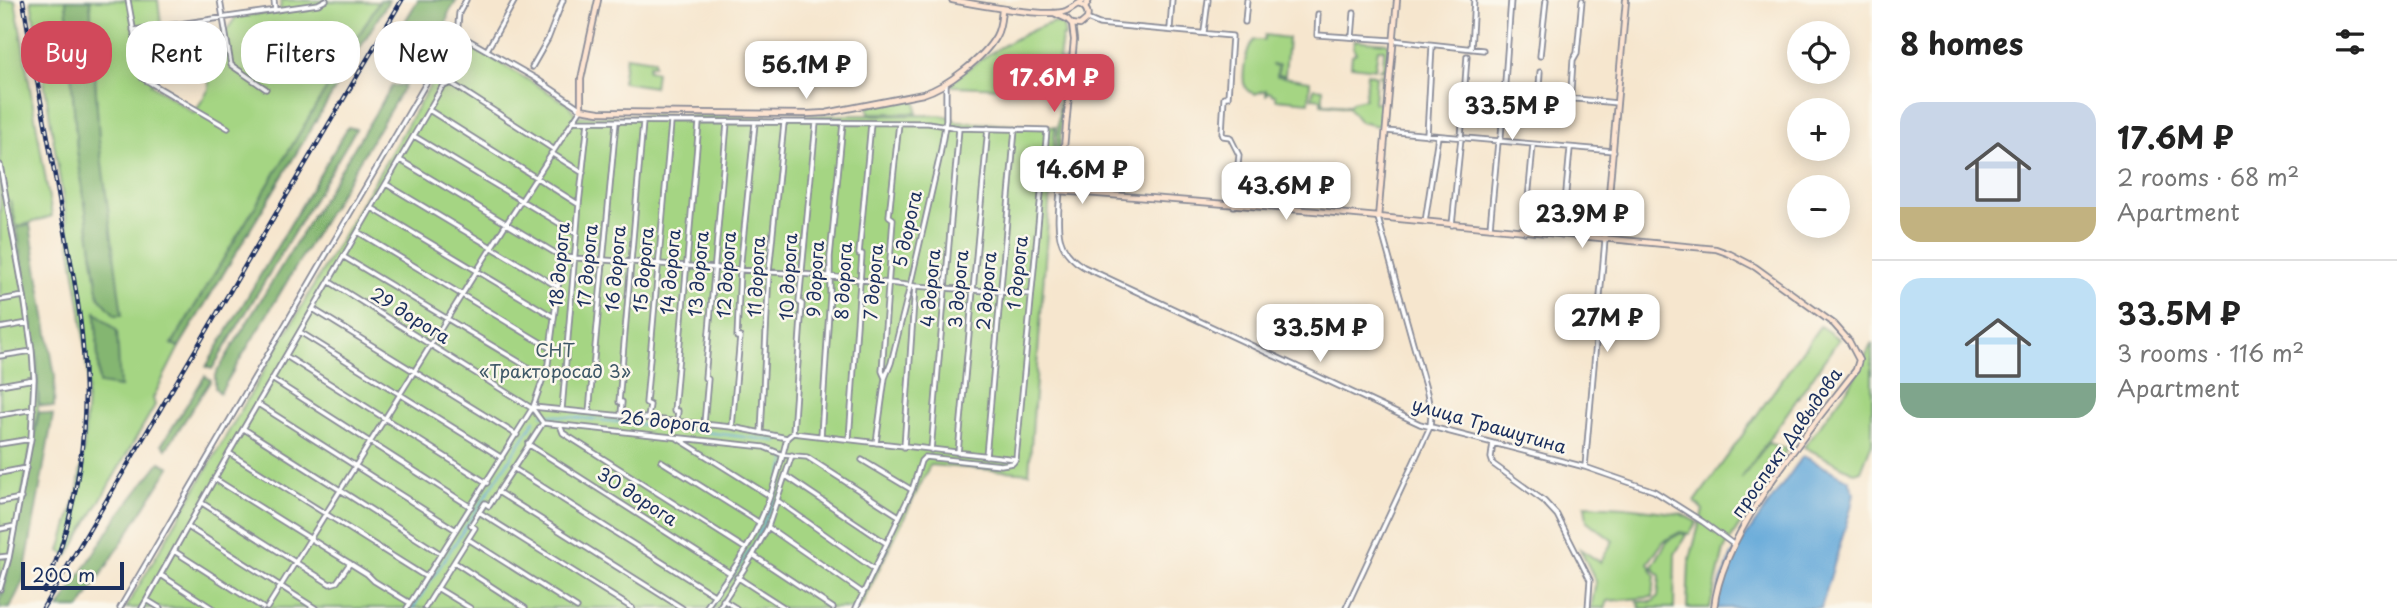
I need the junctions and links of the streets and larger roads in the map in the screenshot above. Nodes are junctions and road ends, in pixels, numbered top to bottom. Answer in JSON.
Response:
{"nodes":[{"id":1,"x":128,"y":0,"type":"edge"},
{"id":2,"x":220,"y":0,"type":"edge"},
{"id":3,"x":274,"y":0,"type":"edge"},
{"id":4,"x":326,"y":0,"type":"edge"},
{"id":5,"x":466,"y":0,"type":"edge"},
{"id":6,"x":515,"y":0,"type":"edge"},
{"id":7,"x":563,"y":0,"type":"edge"},
{"id":8,"x":598,"y":0,"type":"edge"},
{"id":9,"x":952,"y":0,"type":"edge"},
{"id":10,"x":1086,"y":0,"type":"edge"},
{"id":11,"x":1172,"y":0,"type":"edge"},
{"id":12,"x":1208,"y":0,"type":"edge"},
{"id":13,"x":1247,"y":0,"type":"edge"},
{"id":14,"x":1397,"y":0,"type":"edge"},
{"id":15,"x":1474,"y":0,"type":"edge"},
{"id":16,"x":1511,"y":0,"type":"edge"},
{"id":17,"x":1546,"y":0,"type":"edge"},
{"id":18,"x":1582,"y":0,"type":"edge"},
{"id":19,"x":1626,"y":0,"type":"edge"},
{"id":20,"x":967,"y":2,"type":"edge"},
{"id":21,"x":1078,"y":4,"type":"junction"},
{"id":22,"x":1085,"y":8,"type":"junction"},
{"id":23,"x":1002,"y":9,"type":"junction"},
{"id":24,"x":275,"y":10,"type":"junction"},
{"id":25,"x":1068,"y":10,"type":"junction"},
{"id":26,"x":1053,"y":13,"type":"junction"},
{"id":27,"x":1354,"y":13,"type":"dead end"},
{"id":28,"x":1318,"y":14,"type":"dead end"},
{"id":29,"x":223,"y":18,"type":"junction"},
{"id":30,"x":1068,"y":19,"type":"junction"},
{"id":31,"x":132,"y":21,"type":"edge"},
{"id":32,"x":201,"y":21,"type":"edge"},
{"id":33,"x":458,"y":21,"type":"edge"},
{"id":34,"x":1084,"y":22,"type":"junction"},
{"id":35,"x":1245,"y":22,"type":"dead end"},
{"id":36,"x":1072,"y":24,"type":"junction"},
{"id":37,"x":1170,"y":29,"type":"junction"},
{"id":38,"x":1204,"y":32,"type":"junction"},
{"id":39,"x":1352,"y":37,"type":"junction"},
{"id":40,"x":1074,"y":40,"type":"junction"},
{"id":41,"x":1392,"y":40,"type":"junction"},
{"id":42,"x":472,"y":41,"type":"edge"},
{"id":43,"x":1432,"y":46,"type":"junction"},
{"id":44,"x":1471,"y":49,"type":"junction"},
{"id":45,"x":487,"y":50,"type":"junction"},
{"id":46,"x":1483,"y":50,"type":"dead end"},
{"id":47,"x":1467,"y":56,"type":"dead end"},
{"id":48,"x":1541,"y":56,"type":"dead end"},
{"id":49,"x":532,"y":67,"type":"dead end"},
{"id":50,"x":1540,"y":72,"type":"dead end"},
{"id":51,"x":152,"y":84,"type":"edge"},
{"id":52,"x":426,"y":84,"type":"edge"},
{"id":53,"x":946,"y":84,"type":"junction"},
{"id":54,"x":266,"y":89,"type":"dead end"},
{"id":55,"x":1505,"y":92,"type":"junction"},
{"id":56,"x":1538,"y":94,"type":"junction"},
{"id":57,"x":1570,"y":97,"type":"junction"},
{"id":58,"x":1617,"y":103,"type":"junction"},
{"id":59,"x":581,"y":109,"type":"junction"},
{"id":60,"x":429,"y":110,"type":"junction"},
{"id":61,"x":1537,"y":117,"type":"dead end"},
{"id":62,"x":573,"y":121,"type":"junction"},
{"id":63,"x":1569,"y":121,"type":"dead end"},
{"id":64,"x":588,"y":122,"type":"junction"},
{"id":65,"x":616,"y":122,"type":"junction"},
{"id":66,"x":643,"y":122,"type":"junction"},
{"id":67,"x":843,"y":122,"type":"junction"},
{"id":68,"x":671,"y":123,"type":"junction"},
{"id":69,"x":699,"y":123,"type":"junction"},
{"id":70,"x":726,"y":123,"type":"junction"},
{"id":71,"x":755,"y":123,"type":"junction"},
{"id":72,"x":785,"y":123,"type":"junction"},
{"id":73,"x":816,"y":123,"type":"junction"},
{"id":74,"x":871,"y":123,"type":"junction"},
{"id":75,"x":899,"y":123,"type":"junction"},
{"id":76,"x":945,"y":125,"type":"junction"},
{"id":77,"x":228,"y":128,"type":"dead end"},
{"id":78,"x":959,"y":128,"type":"junction"},
{"id":79,"x":988,"y":128,"type":"junction"},
{"id":80,"x":1015,"y":129,"type":"junction"},
{"id":81,"x":1385,"y":131,"type":"junction"},
{"id":82,"x":1427,"y":135,"type":"junction"},
{"id":83,"x":414,"y":136,"type":"junction"},
{"id":84,"x":1438,"y":136,"type":"junction"},
{"id":85,"x":1461,"y":138,"type":"junction"},
{"id":86,"x":1498,"y":142,"type":"junction"},
{"id":87,"x":1533,"y":145,"type":"junction"},
{"id":88,"x":1570,"y":149,"type":"junction"},
{"id":89,"x":552,"y":151,"type":"junction"},
{"id":90,"x":1614,"y":151,"type":"junction"},
{"id":91,"x":400,"y":160,"type":"junction"},
{"id":92,"x":0,"y":165,"type":"edge"},
{"id":93,"x":583,"y":173,"type":"junction"},
{"id":94,"x":536,"y":177,"type":"junction"},
{"id":95,"x":386,"y":184,"type":"junction"},
{"id":96,"x":1060,"y":191,"type":"junction"},
{"id":97,"x":521,"y":200,"type":"junction"},
{"id":98,"x":579,"y":204,"type":"junction"},
{"id":99,"x":1234,"y":205,"type":"junction"},
{"id":100,"x":372,"y":208,"type":"junction"},
{"id":101,"x":1378,"y":218,"type":"junction"},
{"id":102,"x":1426,"y":222,"type":"junction"},
{"id":103,"x":506,"y":224,"type":"junction"},
{"id":104,"x":1452,"y":225,"type":"junction"},
{"id":105,"x":1490,"y":229,"type":"junction"},
{"id":106,"x":358,"y":232,"type":"junction"},
{"id":107,"x":1525,"y":232,"type":"junction"},
{"id":108,"x":577,"y":234,"type":"junction"},
{"id":109,"x":1562,"y":235,"type":"junction"},
{"id":110,"x":1605,"y":240,"type":"junction"},
{"id":111,"x":492,"y":248,"type":"junction"},
{"id":112,"x":344,"y":257,"type":"junction"},
{"id":113,"x":562,"y":257,"type":"junction"},
{"id":114,"x":575,"y":258,"type":"junction"},
{"id":115,"x":603,"y":260,"type":"junction"},
{"id":116,"x":631,"y":262,"type":"junction"},
{"id":117,"x":658,"y":265,"type":"junction"},
{"id":118,"x":685,"y":266,"type":"junction"},
{"id":119,"x":713,"y":269,"type":"junction"},
{"id":120,"x":740,"y":270,"type":"junction"},
{"id":121,"x":477,"y":272,"type":"junction"},
{"id":122,"x":769,"y":272,"type":"junction"},
{"id":123,"x":800,"y":274,"type":"junction"},
{"id":124,"x":828,"y":276,"type":"junction"},
{"id":125,"x":859,"y":280,"type":"junction"},
{"id":126,"x":330,"y":282,"type":"junction"},
{"id":127,"x":887,"y":283,"type":"junction"},
{"id":128,"x":909,"y":285,"type":"junction"},
{"id":129,"x":915,"y":286,"type":"junction"},
{"id":130,"x":558,"y":288,"type":"junction"},
{"id":131,"x":944,"y":289,"type":"junction"},
{"id":132,"x":972,"y":291,"type":"junction"},
{"id":133,"x":1000,"y":293,"type":"junction"},
{"id":134,"x":1030,"y":294,"type":"junction"},
{"id":135,"x":462,"y":295,"type":"junction"},
{"id":136,"x":24,"y":296,"type":"junction"},
{"id":137,"x":0,"y":300,"type":"edge"},
{"id":138,"x":313,"y":309,"type":"junction"},
{"id":139,"x":554,"y":317,"type":"junction"},
{"id":140,"x":448,"y":319,"type":"junction"},
{"id":141,"x":28,"y":323,"type":"junction"},
{"id":142,"x":0,"y":328,"type":"edge"},
{"id":143,"x":300,"y":332,"type":"junction"},
{"id":144,"x":431,"y":345,"type":"junction"},
{"id":145,"x":550,"y":348,"type":"junction"},
{"id":146,"x":32,"y":351,"type":"junction"},
{"id":147,"x":0,"y":356,"type":"edge"},
{"id":148,"x":286,"y":356,"type":"junction"},
{"id":149,"x":415,"y":372,"type":"junction"},
{"id":150,"x":543,"y":376,"type":"junction"},
{"id":151,"x":885,"y":378,"type":"junction"},
{"id":152,"x":34,"y":379,"type":"junction"},
{"id":153,"x":272,"y":379,"type":"junction"},
{"id":154,"x":0,"y":385,"type":"edge"},
{"id":155,"x":401,"y":395,"type":"junction"},
{"id":156,"x":258,"y":404,"type":"junction"},
{"id":157,"x":533,"y":408,"type":"junction"},
{"id":158,"x":33,"y":409,"type":"junction"},
{"id":159,"x":562,"y":410,"type":"junction"},
{"id":160,"x":589,"y":412,"type":"junction"},
{"id":161,"x":0,"y":415,"type":"edge"},
{"id":162,"x":621,"y":415,"type":"junction"},
{"id":163,"x":648,"y":418,"type":"junction"},
{"id":164,"x":385,"y":419,"type":"junction"},
{"id":165,"x":677,"y":421,"type":"junction"},
{"id":166,"x":543,"y":423,"type":"junction"},
{"id":167,"x":704,"y":424,"type":"junction"},
{"id":168,"x":560,"y":425,"type":"junction"},
{"id":169,"x":732,"y":427,"type":"junction"},
{"id":170,"x":1430,"y":427,"type":"junction"},
{"id":171,"x":244,"y":429,"type":"junction"},
{"id":172,"x":761,"y":433,"type":"junction"},
{"id":173,"x":793,"y":433,"type":"junction"},
{"id":174,"x":517,"y":435,"type":"junction"},
{"id":175,"x":821,"y":436,"type":"junction"},
{"id":176,"x":676,"y":437,"type":"junction"},
{"id":177,"x":787,"y":438,"type":"junction"},
{"id":178,"x":31,"y":439,"type":"junction"},
{"id":179,"x":849,"y":439,"type":"junction"},
{"id":180,"x":370,"y":442,"type":"junction"},
{"id":181,"x":877,"y":443,"type":"junction"},
{"id":182,"x":1493,"y":443,"type":"junction"},
{"id":183,"x":0,"y":444,"type":"edge"},
{"id":184,"x":528,"y":444,"type":"junction"},
{"id":185,"x":904,"y":447,"type":"junction"},
{"id":186,"x":931,"y":450,"type":"junction"},
{"id":187,"x":229,"y":453,"type":"junction"},
{"id":188,"x":958,"y":453,"type":"junction"},
{"id":189,"x":783,"y":454,"type":"junction"},
{"id":190,"x":792,"y":455,"type":"junction"},
{"id":191,"x":986,"y":456,"type":"junction"},
{"id":192,"x":502,"y":458,"type":"junction"},
{"id":193,"x":1016,"y":459,"type":"junction"},
{"id":194,"x":862,"y":460,"type":"dead end"},
{"id":195,"x":661,"y":461,"type":"dead end"},
{"id":196,"x":355,"y":466,"type":"junction"},
{"id":197,"x":1585,"y":467,"type":"junction"},
{"id":198,"x":26,"y":468,"type":"junction"},
{"id":199,"x":513,"y":468,"type":"junction"},
{"id":200,"x":0,"y":473,"type":"edge"},
{"id":201,"x":786,"y":476,"type":"junction"},
{"id":202,"x":215,"y":479,"type":"junction"},
{"id":203,"x":487,"y":483,"type":"junction"},
{"id":204,"x":340,"y":490,"type":"junction"},
{"id":205,"x":912,"y":490,"type":"junction"},
{"id":206,"x":498,"y":492,"type":"junction"},
{"id":207,"x":770,"y":496,"type":"junction"},
{"id":208,"x":20,"y":498,"type":"junction"},
{"id":209,"x":778,"y":501,"type":"junction"},
{"id":210,"x":0,"y":502,"type":"edge"},
{"id":211,"x":202,"y":503,"type":"junction"},
{"id":212,"x":471,"y":507,"type":"junction"},
{"id":213,"x":479,"y":512,"type":"junction"},
{"id":214,"x":325,"y":514,"type":"junction"},
{"id":215,"x":899,"y":516,"type":"junction"},
{"id":216,"x":760,"y":523,"type":"junction"},
{"id":217,"x":15,"y":526,"type":"junction"},
{"id":218,"x":188,"y":527,"type":"junction"},
{"id":219,"x":768,"y":527,"type":"junction"},
{"id":220,"x":0,"y":529,"type":"edge"},
{"id":221,"x":456,"y":530,"type":"junction"},
{"id":222,"x":310,"y":538,"type":"junction"},
{"id":223,"x":468,"y":539,"type":"junction"},
{"id":224,"x":886,"y":543,"type":"junction"},
{"id":225,"x":1734,"y":544,"type":"junction"},
{"id":226,"x":746,"y":549,"type":"junction"},
{"id":227,"x":174,"y":551,"type":"junction"},
{"id":228,"x":441,"y":554,"type":"junction"},
{"id":229,"x":753,"y":555,"type":"junction"},
{"id":230,"x":9,"y":556,"type":"junction"},
{"id":231,"x":0,"y":558,"type":"edge"},
{"id":232,"x":454,"y":562,"type":"junction"},
{"id":233,"x":296,"y":563,"type":"junction"},
{"id":234,"x":350,"y":563,"type":"junction"},
{"id":235,"x":874,"y":569,"type":"junction"},
{"id":236,"x":730,"y":573,"type":"junction"},
{"id":237,"x":161,"y":575,"type":"junction"},
{"id":238,"x":426,"y":577,"type":"junction"},
{"id":239,"x":737,"y":577,"type":"junction"},
{"id":240,"x":280,"y":586,"type":"junction"},
{"id":241,"x":437,"y":587,"type":"junction"},
{"id":242,"x":0,"y":589,"type":"edge"},
{"id":243,"x":863,"y":593,"type":"junction"},
{"id":244,"x":714,"y":596,"type":"junction"},
{"id":245,"x":147,"y":600,"type":"junction"},
{"id":246,"x":723,"y":600,"type":"junction"},
{"id":247,"x":408,"y":606,"type":"edge"},
{"id":248,"x":120,"y":608,"type":"edge"},
{"id":249,"x":142,"y":608,"type":"edge"},
{"id":250,"x":160,"y":608,"type":"edge"},
{"id":251,"x":212,"y":608,"type":"edge"},
{"id":252,"x":265,"y":608,"type":"edge"},
{"id":253,"x":315,"y":608,"type":"edge"},
{"id":254,"x":425,"y":608,"type":"edge"},
{"id":255,"x":470,"y":608,"type":"edge"},
{"id":256,"x":525,"y":608,"type":"edge"},
{"id":257,"x":577,"y":608,"type":"edge"},
{"id":258,"x":632,"y":608,"type":"edge"},
{"id":259,"x":682,"y":608,"type":"edge"},
{"id":260,"x":706,"y":608,"type":"edge"},
{"id":261,"x":719,"y":608,"type":"edge"},
{"id":262,"x":736,"y":608,"type":"edge"},
{"id":263,"x":785,"y":608,"type":"edge"},
{"id":264,"x":833,"y":608,"type":"edge"},
{"id":265,"x":856,"y":608,"type":"edge"},
{"id":266,"x":1346,"y":608,"type":"edge"},
{"id":267,"x":1588,"y":608,"type":"edge"},
{"id":268,"x":1714,"y":608,"type":"edge"}],
"edges":[{"from":1,"to":31,"type":"street"},
{"from":2,"to":29,"type":"street"},
{"from":3,"to":24,"type":"street"},
{"from":4,"to":24,"type":"street"},
{"from":5,"to":33,"type":"street"},
{"from":6,"to":45,"type":"street"},
{"from":7,"to":49,"type":"street"},
{"from":8,"to":59,"type":"street"},
{"from":9,"to":20,"type":"street"},
{"from":10,"to":21,"type":"street"},
{"from":10,"to":22,"type":"street"},
{"from":11,"to":37,"type":"street"},
{"from":12,"to":38,"type":"street"},
{"from":13,"to":35,"type":"street"},
{"from":14,"to":41,"type":"street"},
{"from":15,"to":44,"type":"street"},
{"from":16,"to":55,"type":"street"},
{"from":17,"to":48,"type":"street"},
{"from":18,"to":57,"type":"street"},
{"from":19,"to":58,"type":"street"},
{"from":20,"to":23,"type":"street"},
{"from":21,"to":22,"type":"street"},
{"from":21,"to":25,"type":"street"},
{"from":22,"to":34,"type":"street"},
{"from":23,"to":26,"type":"street"},
{"from":23,"to":53,"type":"street"},
{"from":24,"to":29,"type":"street"},
{"from":25,"to":26,"type":"street"},
{"from":25,"to":30,"type":"street"},
{"from":26,"to":30,"type":"street"},
{"from":27,"to":39,"type":"street"},
{"from":28,"to":39,"type":"street"},
{"from":29,"to":32,"type":"street"},
{"from":29,"to":54,"type":"street"},
{"from":30,"to":36,"type":"street"},
{"from":34,"to":36,"type":"street"},
{"from":34,"to":37,"type":"street"},
{"from":34,"to":40,"type":"street"},
{"from":36,"to":40,"type":"street"},
{"from":37,"to":38,"type":"street"},
{"from":38,"to":99,"type":"street"},
{"from":39,"to":41,"type":"street"},
{"from":40,"to":96,"type":"street"},
{"from":41,"to":43,"type":"street"},
{"from":41,"to":81,"type":"street"},
{"from":42,"to":45,"type":"street"},
{"from":43,"to":44,"type":"street"},
{"from":43,"to":82,"type":"street"},
{"from":44,"to":46,"type":"street"},
{"from":45,"to":59,"type":"street"},
{"from":47,"to":85,"type":"street"},
{"from":50,"to":56,"type":"street"},
{"from":51,"to":77,"type":"street"},
{"from":52,"to":248,"type":"street"},
{"from":53,"to":59,"type":"street"},
{"from":53,"to":76,"type":"street","name":"5 дорога"},
{"from":55,"to":56,"type":"street"},
{"from":55,"to":86,"type":"street"},
{"from":56,"to":57,"type":"street"},
{"from":56,"to":61,"type":"street"},
{"from":57,"to":58,"type":"street"},
{"from":57,"to":63,"type":"street"},
{"from":58,"to":90,"type":"street"},
{"from":59,"to":62,"type":"street"},
{"from":60,"to":83,"type":"street"},
{"from":60,"to":89,"type":"street"},
{"from":60,"to":94,"type":"street"},
{"from":62,"to":64,"type":"street","name":"1 дорога"},
{"from":62,"to":89,"type":"street"},
{"from":64,"to":65,"type":"street","name":"1 дорога"},
{"from":64,"to":93,"type":"street","name":"18 дорога"},
{"from":65,"to":66,"type":"street","name":"1 дорога"},
{"from":65,"to":115,"type":"street","name":"17 дорога"},
{"from":66,"to":68,"type":"street","name":"1 дорога"},
{"from":66,"to":116,"type":"street","name":"16 дорога"},
{"from":67,"to":73,"type":"street","name":"1 дорога"},
{"from":67,"to":74,"type":"street","name":"1 дорога"},
{"from":67,"to":124,"type":"street","name":"9 дорога"},
{"from":68,"to":69,"type":"street","name":"1 дорога"},
{"from":68,"to":117,"type":"street","name":"15 дорога"},
{"from":69,"to":70,"type":"street","name":"1 дорога"},
{"from":69,"to":118,"type":"street","name":"14 дорога"},
{"from":70,"to":71,"type":"street","name":"1 дорога"},
{"from":70,"to":119,"type":"street","name":"13 дорога"},
{"from":71,"to":72,"type":"street","name":"1 дорога"},
{"from":71,"to":120,"type":"street","name":"12 дорога"},
{"from":72,"to":73,"type":"street","name":"1 дорога"},
{"from":72,"to":122,"type":"street","name":"11 дорога"},
{"from":73,"to":123,"type":"street","name":"10 дорога"},
{"from":74,"to":75,"type":"street","name":"1 дорога"},
{"from":74,"to":125,"type":"street","name":"8 дорога"},
{"from":75,"to":76,"type":"street","name":"1 дорога"},
{"from":75,"to":127,"type":"street","name":"7 дорога"},
{"from":76,"to":78,"type":"street","name":"1 дорога"},
{"from":76,"to":128,"type":"street","name":"5 дорога"},
{"from":78,"to":79,"type":"street","name":"1 дорога"},
{"from":78,"to":131,"type":"street","name":"4 дорога"},
{"from":79,"to":80,"type":"street","name":"1 дорога"},
{"from":79,"to":132,"type":"street","name":"3 дорога"},
{"from":80,"to":133,"type":"street","name":"2 дорога"},
{"from":80,"to":134,"type":"street","name":"1 дорога"},
{"from":81,"to":82,"type":"street"},
{"from":81,"to":101,"type":"street"},
{"from":82,"to":84,"type":"street"},
{"from":83,"to":91,"type":"street"},
{"from":83,"to":97,"type":"street"},
{"from":84,"to":85,"type":"street"},
{"from":84,"to":102,"type":"street"},
{"from":85,"to":86,"type":"street"},
{"from":85,"to":104,"type":"street"},
{"from":86,"to":87,"type":"street"},
{"from":86,"to":105,"type":"street"},
{"from":87,"to":88,"type":"street"},
{"from":87,"to":107,"type":"street"},
{"from":88,"to":90,"type":"street"},
{"from":88,"to":109,"type":"street"},
{"from":89,"to":93,"type":"street"},
{"from":89,"to":94,"type":"street"},
{"from":90,"to":110,"type":"street"},
{"from":91,"to":95,"type":"street"},
{"from":91,"to":103,"type":"street"},
{"from":92,"to":136,"type":"street"},
{"from":93,"to":98,"type":"street","name":"18 дорога"},
{"from":94,"to":97,"type":"street"},
{"from":94,"to":98,"type":"street"},
{"from":95,"to":100,"type":"street"},
{"from":95,"to":111,"type":"street"},
{"from":96,"to":99,"type":"street","name":"проспект Давыдова"},
{"from":96,"to":170,"type":"street","name":"улица Трашутина"},
{"from":97,"to":103,"type":"street"},
{"from":97,"to":108,"type":"street"},
{"from":98,"to":108,"type":"street","name":"18 дорога"},
{"from":99,"to":101,"type":"street","name":"проспект Давыдова"},
{"from":100,"to":106,"type":"street"},
{"from":100,"to":121,"type":"street"},
{"from":101,"to":102,"type":"street","name":"проспект Давыдова"},
{"from":101,"to":170,"type":"street"},
{"from":102,"to":104,"type":"street","name":"проспект Давыдова"},
{"from":103,"to":111,"type":"street"},
{"from":103,"to":113,"type":"street"},
{"from":104,"to":105,"type":"street","name":"проспект Давыдова"},
{"from":105,"to":107,"type":"street","name":"проспект Давыдова"},
{"from":106,"to":112,"type":"street"},
{"from":106,"to":135,"type":"street"},
{"from":107,"to":109,"type":"street","name":"проспект Давыдова"},
{"from":108,"to":114,"type":"street","name":"18 дорога"},
{"from":109,"to":110,"type":"street","name":"проспект Давыдова"},
{"from":110,"to":197,"type":"street"},
{"from":110,"to":225,"type":"street","name":"проспект Давыдова"},
{"from":111,"to":121,"type":"street"},
{"from":111,"to":130,"type":"street"},
{"from":112,"to":126,"type":"street"},
{"from":112,"to":140,"type":"street"},
{"from":113,"to":114,"type":"street"},
{"from":113,"to":130,"type":"street"},
{"from":114,"to":115,"type":"street"},
{"from":114,"to":159,"type":"street","name":"18 дорога"},
{"from":115,"to":116,"type":"street"},
{"from":115,"to":160,"type":"street","name":"17 дорога"},
{"from":116,"to":117,"type":"street"},
{"from":116,"to":162,"type":"street","name":"16 дорога"},
{"from":117,"to":118,"type":"street"},
{"from":117,"to":163,"type":"street","name":"15 дорога"},
{"from":118,"to":119,"type":"street"},
{"from":118,"to":165,"type":"street","name":"14 дорога"},
{"from":119,"to":120,"type":"street"},
{"from":119,"to":167,"type":"street","name":"13 дорога"},
{"from":120,"to":122,"type":"street"},
{"from":120,"to":169,"type":"street","name":"12 дорога"},
{"from":121,"to":135,"type":"street"},
{"from":121,"to":139,"type":"street"},
{"from":122,"to":123,"type":"street"},
{"from":122,"to":172,"type":"street","name":"11 дорога"},
{"from":123,"to":124,"type":"street"},
{"from":123,"to":173,"type":"street","name":"10 дорога"},
{"from":124,"to":125,"type":"street"},
{"from":124,"to":175,"type":"street","name":"9 дорога"},
{"from":125,"to":127,"type":"street"},
{"from":125,"to":179,"type":"street","name":"8 дорога"},
{"from":126,"to":138,"type":"street"},
{"from":126,"to":144,"type":"street","name":"29 дорога"},
{"from":127,"to":128,"type":"street"},
{"from":127,"to":151,"type":"street","name":"7 дорога"},
{"from":128,"to":129,"type":"street"},
{"from":128,"to":151,"type":"street","name":"5 дорога"},
{"from":129,"to":131,"type":"street"},
{"from":129,"to":185,"type":"street","name":"5 дорога"},
{"from":130,"to":139,"type":"street"},
{"from":131,"to":132,"type":"street"},
{"from":131,"to":186,"type":"street","name":"4 дорога"},
{"from":132,"to":133,"type":"street"},
{"from":132,"to":188,"type":"street","name":"3 дорога"},
{"from":133,"to":134,"type":"street"},
{"from":133,"to":191,"type":"street","name":"2 дорога"},
{"from":134,"to":193,"type":"street","name":"1 дорога"},
{"from":135,"to":140,"type":"street"},
{"from":135,"to":145,"type":"street"},
{"from":136,"to":137,"type":"street"},
{"from":136,"to":141,"type":"street"},
{"from":138,"to":143,"type":"street"},
{"from":138,"to":149,"type":"street"},
{"from":139,"to":145,"type":"street"},
{"from":140,"to":144,"type":"street"},
{"from":140,"to":150,"type":"street"},
{"from":141,"to":142,"type":"street"},
{"from":141,"to":146,"type":"street"},
{"from":143,"to":148,"type":"street"},
{"from":143,"to":155,"type":"street"},
{"from":144,"to":149,"type":"street"},
{"from":144,"to":157,"type":"street","name":"29 дорога"},
{"from":145,"to":150,"type":"street"},
{"from":146,"to":147,"type":"street"},
{"from":146,"to":152,"type":"street"},
{"from":148,"to":153,"type":"street"},
{"from":148,"to":164,"type":"street"},
{"from":149,"to":155,"type":"street"},
{"from":149,"to":174,"type":"street"},
{"from":150,"to":157,"type":"street"},
{"from":151,"to":181,"type":"street","name":"7 дорога"},
{"from":152,"to":154,"type":"street"},
{"from":152,"to":158,"type":"street"},
{"from":153,"to":156,"type":"street"},
{"from":153,"to":180,"type":"street"},
{"from":155,"to":164,"type":"street"},
{"from":155,"to":192,"type":"street"},
{"from":156,"to":171,"type":"street"},
{"from":156,"to":196,"type":"street"},
{"from":157,"to":159,"type":"street"},
{"from":157,"to":166,"type":"street","name":"29 дорога"},
{"from":157,"to":174,"type":"street"},
{"from":158,"to":161,"type":"street"},
{"from":158,"to":178,"type":"street"},
{"from":159,"to":160,"type":"street"},
{"from":160,"to":162,"type":"street"},
{"from":162,"to":163,"type":"street"},
{"from":163,"to":165,"type":"street"},
{"from":164,"to":180,"type":"street"},
{"from":164,"to":203,"type":"street"},
{"from":165,"to":167,"type":"street"},
{"from":166,"to":168,"type":"street","name":"26 дорога"},
{"from":166,"to":184,"type":"street"},
{"from":167,"to":169,"type":"street"},
{"from":168,"to":176,"type":"street","name":"26 дорога"},
{"from":168,"to":226,"type":"street"},
{"from":169,"to":172,"type":"street"},
{"from":170,"to":182,"type":"street","name":"улица Трашутина"},
{"from":170,"to":266,"type":"street"},
{"from":171,"to":187,"type":"street"},
{"from":171,"to":204,"type":"street"},
{"from":172,"to":177,"type":"street"},
{"from":173,"to":175,"type":"street"},
{"from":173,"to":177,"type":"street"},
{"from":174,"to":192,"type":"street"},
{"from":175,"to":179,"type":"street"},
{"from":176,"to":189,"type":"street","name":"26 дорога"},
{"from":176,"to":207,"type":"street"},
{"from":177,"to":189,"type":"street"},
{"from":178,"to":183,"type":"street"},
{"from":178,"to":198,"type":"street"},
{"from":179,"to":181,"type":"street"},
{"from":180,"to":196,"type":"street"},
{"from":180,"to":212,"type":"street"},
{"from":181,"to":185,"type":"street"},
{"from":182,"to":197,"type":"street","name":"улица Трашутина"},
{"from":182,"to":267,"type":"street"},
{"from":184,"to":199,"type":"street"},
{"from":184,"to":236,"type":"street","name":"30 дорога"},
{"from":185,"to":186,"type":"street"},
{"from":186,"to":188,"type":"street"},
{"from":187,"to":202,"type":"street"},
{"from":187,"to":214,"type":"street"},
{"from":188,"to":191,"type":"street"},
{"from":189,"to":190,"type":"street","name":"26 дорога"},
{"from":189,"to":207,"type":"street"},
{"from":190,"to":201,"type":"street"},
{"from":190,"to":215,"type":"street","name":"26 дорога"},
{"from":191,"to":193,"type":"street"},
{"from":192,"to":203,"type":"street"},
{"from":193,"to":205,"type":"street"},
{"from":194,"to":205,"type":"street"},
{"from":195,"to":216,"type":"street"},
{"from":196,"to":204,"type":"street"},
{"from":196,"to":221,"type":"street"},
{"from":197,"to":225,"type":"street","name":"улица Трашутина"},
{"from":198,"to":200,"type":"street"},
{"from":198,"to":208,"type":"street"},
{"from":199,"to":206,"type":"street"},
{"from":199,"to":244,"type":"street"},
{"from":201,"to":209,"type":"street"},
{"from":201,"to":224,"type":"street"},
{"from":202,"to":211,"type":"street"},
{"from":202,"to":222,"type":"street"},
{"from":203,"to":212,"type":"street"},
{"from":204,"to":214,"type":"street"},
{"from":204,"to":228,"type":"street"},
{"from":205,"to":215,"type":"street"},
{"from":206,"to":213,"type":"street"},
{"from":206,"to":259,"type":"street"},
{"from":207,"to":216,"type":"street"},
{"from":208,"to":210,"type":"street"},
{"from":208,"to":217,"type":"street"},
{"from":209,"to":219,"type":"street"},
{"from":209,"to":235,"type":"street"},
{"from":211,"to":218,"type":"street"},
{"from":211,"to":233,"type":"street"},
{"from":212,"to":221,"type":"street"},
{"from":213,"to":223,"type":"street"},
{"from":213,"to":258,"type":"street"},
{"from":214,"to":222,"type":"street"},
{"from":214,"to":238,"type":"street"},
{"from":215,"to":224,"type":"street"},
{"from":216,"to":226,"type":"street"},
{"from":217,"to":220,"type":"street"},
{"from":217,"to":230,"type":"street"},
{"from":218,"to":227,"type":"street"},
{"from":218,"to":240,"type":"street"},
{"from":219,"to":229,"type":"street"},
{"from":219,"to":243,"type":"street"},
{"from":221,"to":228,"type":"street"},
{"from":222,"to":233,"type":"street"},
{"from":222,"to":234,"type":"street"},
{"from":223,"to":232,"type":"street"},
{"from":223,"to":257,"type":"street"},
{"from":224,"to":235,"type":"street"},
{"from":225,"to":268,"type":"street","name":"проспект Давыдова"},
{"from":226,"to":236,"type":"street"},
{"from":227,"to":237,"type":"street"},
{"from":227,"to":252,"type":"street"},
{"from":228,"to":238,"type":"street"},
{"from":229,"to":239,"type":"street"},
{"from":229,"to":264,"type":"street"},
{"from":230,"to":231,"type":"street"},
{"from":230,"to":242,"type":"street"},
{"from":232,"to":241,"type":"street"},
{"from":232,"to":256,"type":"street"},
{"from":233,"to":234,"type":"street"},
{"from":233,"to":240,"type":"street"},
{"from":234,"to":247,"type":"street"},
{"from":235,"to":243,"type":"street"},
{"from":236,"to":244,"type":"street"},
{"from":237,"to":245,"type":"street"},
{"from":237,"to":251,"type":"street"},
{"from":238,"to":247,"type":"street"},
{"from":239,"to":246,"type":"street"},
{"from":239,"to":263,"type":"street"},
{"from":240,"to":252,"type":"street"},
{"from":240,"to":253,"type":"street"},
{"from":241,"to":254,"type":"street"},
{"from":241,"to":255,"type":"street"},
{"from":243,"to":265,"type":"street"},
{"from":244,"to":260,"type":"street"},
{"from":245,"to":249,"type":"street"},
{"from":245,"to":250,"type":"street"},
{"from":246,"to":261,"type":"street"},
{"from":246,"to":262,"type":"street"}]}
